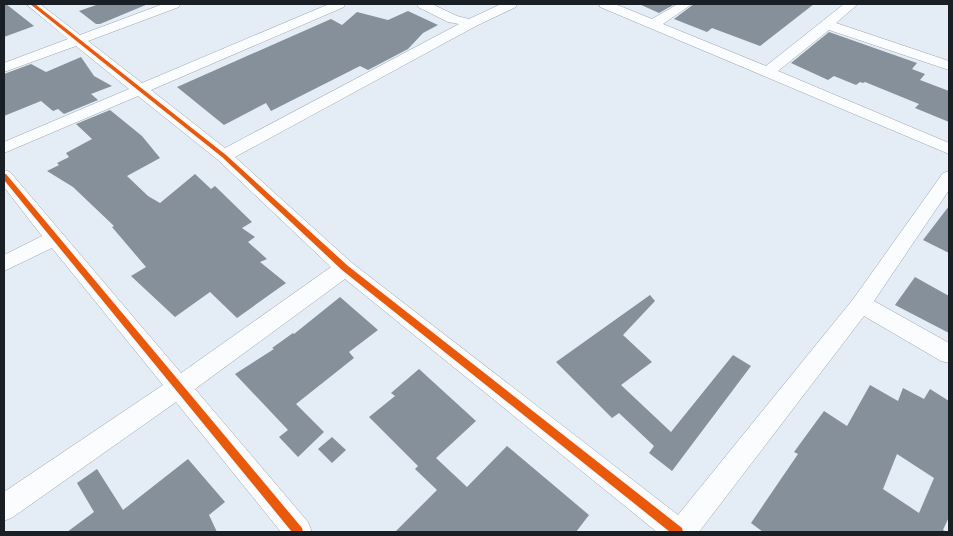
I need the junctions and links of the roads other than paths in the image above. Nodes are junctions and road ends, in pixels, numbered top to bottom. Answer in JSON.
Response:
{"nodes":[{"id":1,"x":32,"y":4,"type":"edge"},
{"id":2,"x":174,"y":4,"type":"edge"},
{"id":3,"x":339,"y":4,"type":"edge"},
{"id":4,"x":423,"y":4,"type":"edge"},
{"id":5,"x":511,"y":4,"type":"edge"},
{"id":6,"x":605,"y":4,"type":"edge"},
{"id":7,"x":686,"y":4,"type":"edge"},
{"id":8,"x":852,"y":4,"type":"edge"},
{"id":9,"x":471,"y":22,"type":"junction"},
{"id":10,"x":654,"y":24,"type":"junction"},
{"id":11,"x":828,"y":25,"type":"junction"},
{"id":12,"x":78,"y":40,"type":"junction"},
{"id":13,"x":949,"y":66,"type":"edge"},
{"id":14,"x":4,"y":68,"type":"edge"},
{"id":15,"x":768,"y":72,"type":"junction"},
{"id":16,"x":141,"y":89,"type":"junction"},
{"id":17,"x":4,"y":148,"type":"edge"},
{"id":18,"x":949,"y":149,"type":"edge"},
{"id":19,"x":224,"y":156,"type":"junction"},
{"id":20,"x":4,"y":176,"type":"edge"},
{"id":21,"x":949,"y":177,"type":"edge"},
{"id":22,"x":54,"y":238,"type":"junction"},
{"id":23,"x":4,"y":264,"type":"edge"},
{"id":24,"x":345,"y":268,"type":"junction"},
{"id":25,"x":861,"y":304,"type":"junction"},
{"id":26,"x":949,"y":354,"type":"edge"},
{"id":27,"x":178,"y":388,"type":"junction"},
{"id":28,"x":4,"y":508,"type":"edge"},
{"id":29,"x":298,"y":532,"type":"edge"},
{"id":30,"x":678,"y":532,"type":"edge"},
{"id":31,"x":682,"y":532,"type":"edge"}],
"edges":[{"from":1,"to":12,"type":"street"},
{"from":2,"to":12,"type":"street"},
{"from":3,"to":16,"type":"street"},
{"from":4,"to":9,"type":"street"},
{"from":5,"to":9,"type":"street"},
{"from":6,"to":10,"type":"street"},
{"from":7,"to":10,"type":"street"},
{"from":8,"to":11,"type":"street"},
{"from":9,"to":19,"type":"street"},
{"from":10,"to":15,"type":"street"},
{"from":11,"to":13,"type":"street"},
{"from":11,"to":15,"type":"street"},
{"from":12,"to":14,"type":"street"},
{"from":12,"to":16,"type":"street"},
{"from":15,"to":18,"type":"street"},
{"from":16,"to":17,"type":"street"},
{"from":16,"to":19,"type":"street"},
{"from":19,"to":24,"type":"street"},
{"from":20,"to":22,"type":"street"},
{"from":21,"to":25,"type":"street"},
{"from":22,"to":23,"type":"street"},
{"from":22,"to":27,"type":"street"},
{"from":24,"to":27,"type":"street"},
{"from":24,"to":30,"type":"street"},
{"from":25,"to":26,"type":"street"},
{"from":25,"to":31,"type":"street"},
{"from":27,"to":28,"type":"street"},
{"from":27,"to":29,"type":"street"}]}
